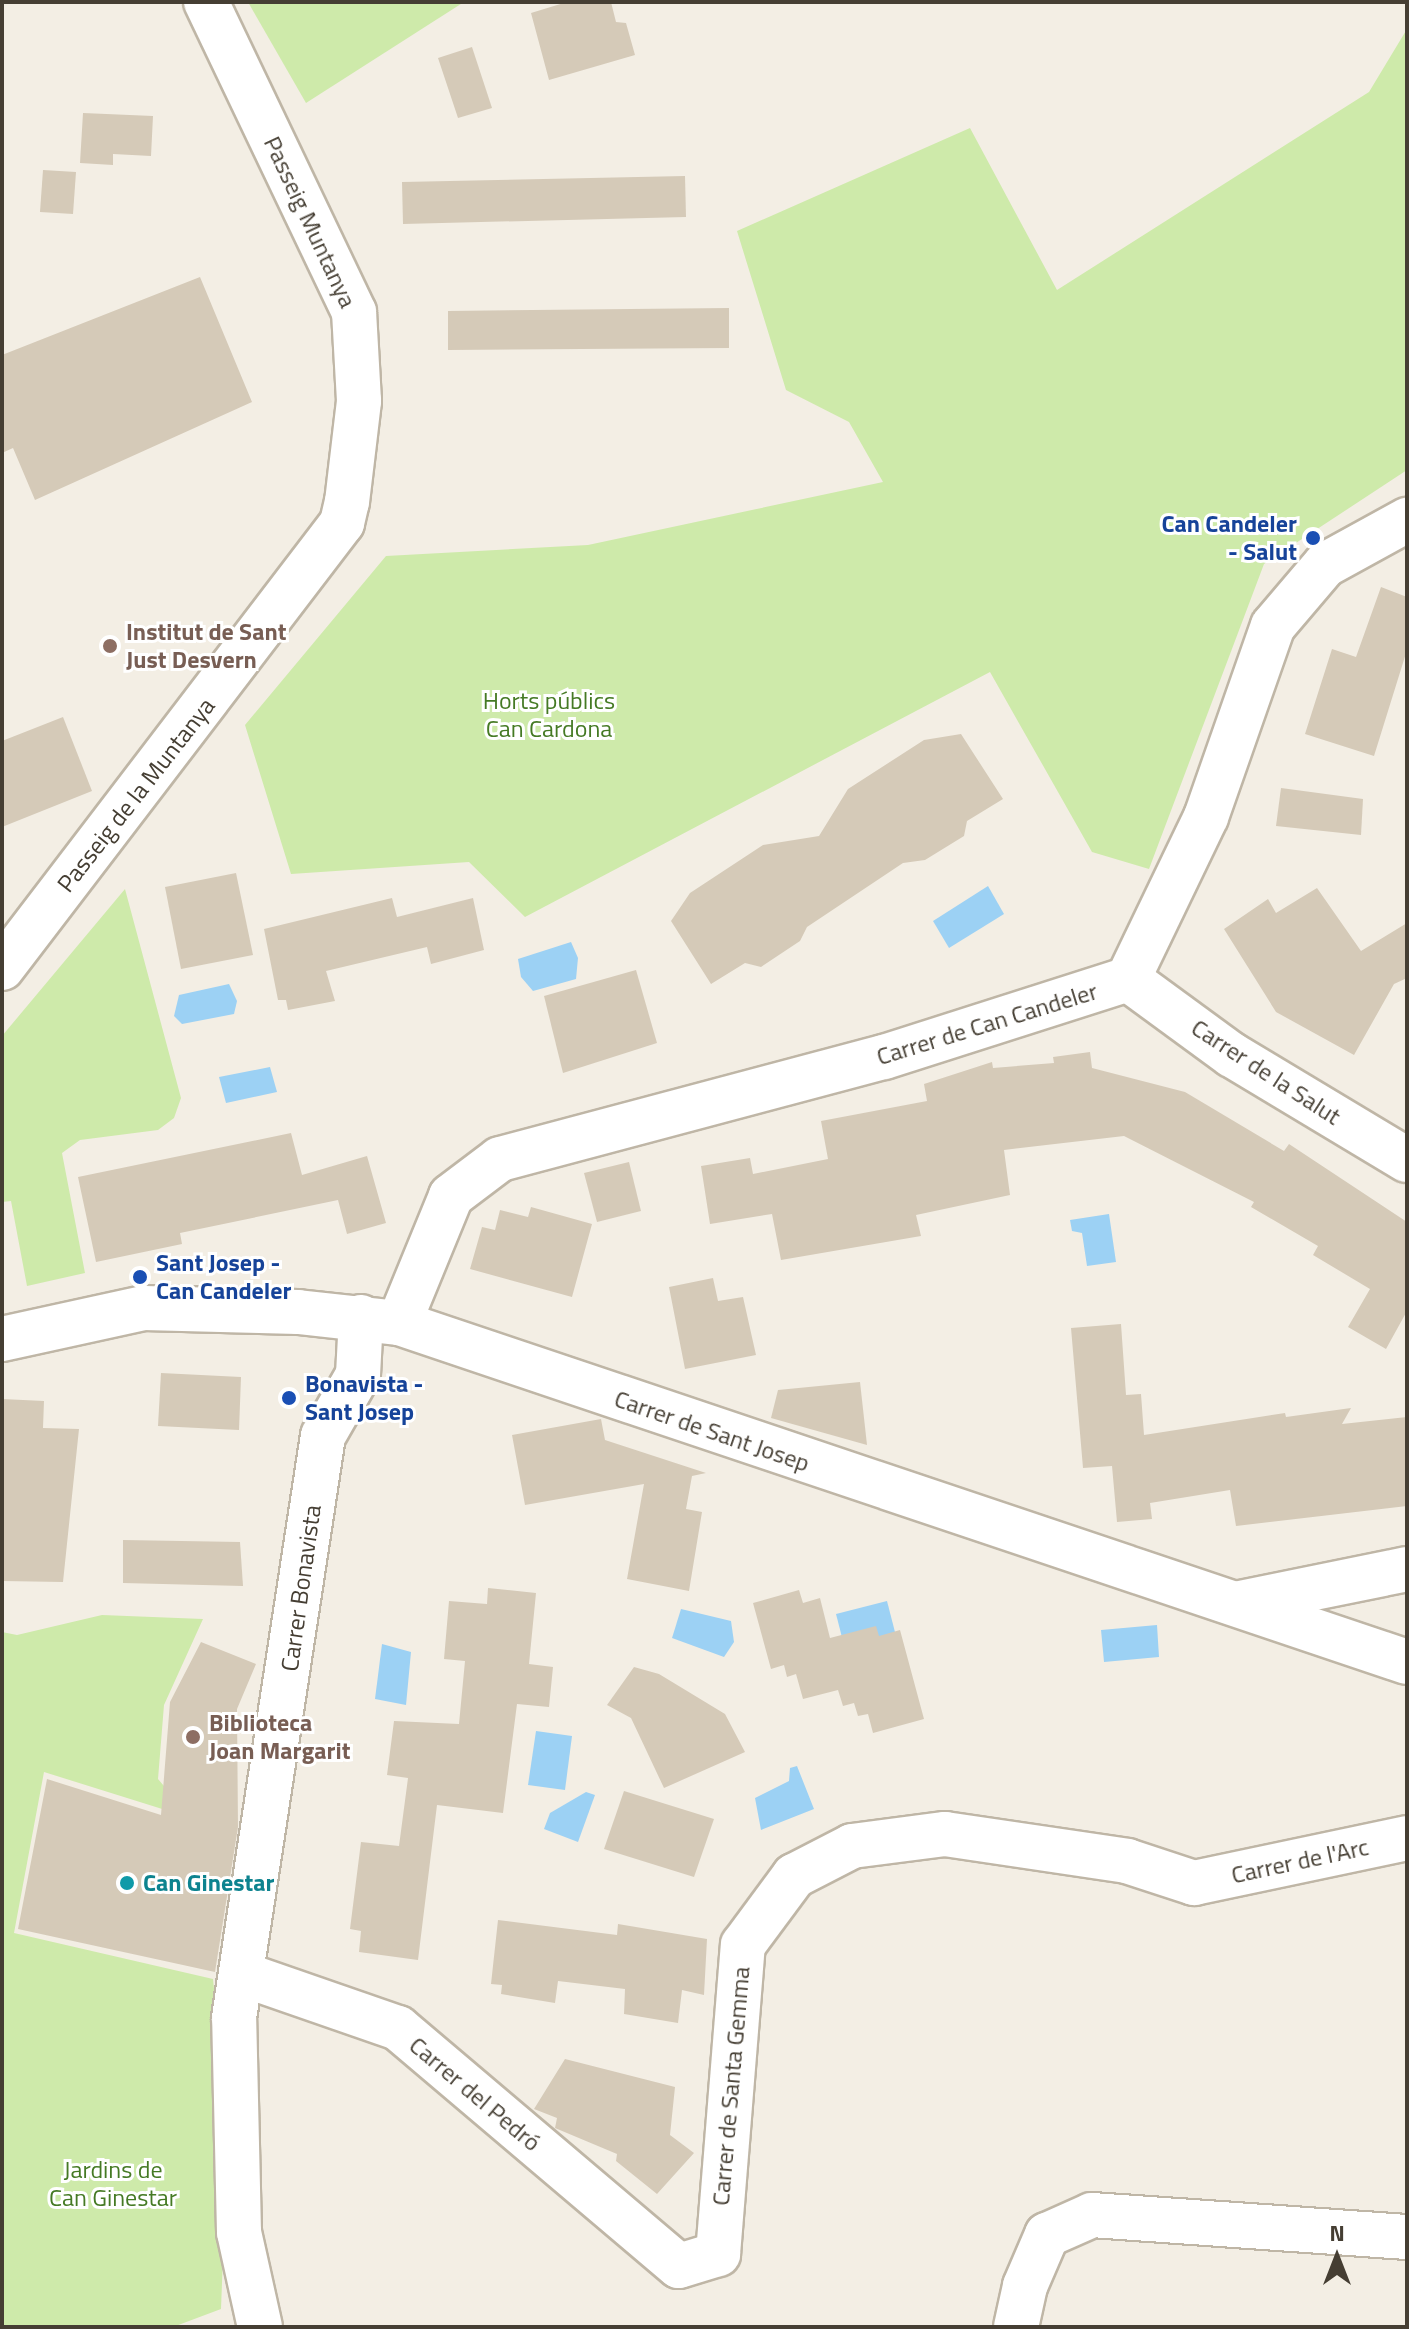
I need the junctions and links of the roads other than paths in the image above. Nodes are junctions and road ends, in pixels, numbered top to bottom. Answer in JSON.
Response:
{"nodes":[{"id":1,"x":206,"y":2,"type":"edge"},
{"id":2,"x":347,"y":502,"type":"joint"},
{"id":3,"x":1407,"y":520,"type":"edge"},
{"id":4,"x":2,"y":968,"type":"edge"},
{"id":5,"x":1128,"y":979,"type":"junction"},
{"id":6,"x":1407,"y":1160,"type":"edge"},
{"id":7,"x":380,"y":1320,"type":"junction"},
{"id":8,"x":2,"y":1339,"type":"edge"},
{"id":9,"x":1407,"y":1569,"type":"edge"},
{"id":10,"x":1240,"y":1603,"type":"junction"},
{"id":11,"x":1407,"y":1662,"type":"edge"},
{"id":12,"x":1407,"y":1838,"type":"edge"},
{"id":13,"x":1194,"y":1883,"type":"joint"},
{"id":14,"x":242,"y":1974,"type":"junction"},
{"id":15,"x":1407,"y":2237,"type":"edge"},
{"id":16,"x":679,"y":2266,"type":"joint"},
{"id":17,"x":255,"y":2311,"type":"edge"},
{"id":18,"x":1016,"y":2327,"type":"edge"}],
"edges":[{"from":1,"to":2,"type":"street","name":"Passeig Muntanya"},
{"from":2,"to":4,"type":"street","name":"Passeig de la Muntanya"},
{"from":3,"to":5,"type":"street","name":"Carrer de Can Candeler"},
{"from":5,"to":6,"type":"street","name":"Carrer de la Salut"},
{"from":5,"to":7,"type":"street","name":"Carrer de Can Candeler"},
{"from":7,"to":8,"type":"street","name":"Carrer de Sant Josep"},
{"from":7,"to":10,"type":"street","name":"Carrer de Sant Josep"},
{"from":7,"to":14,"type":"street","name":"Carrer Bonavista"},
{"from":9,"to":10,"type":"street"},
{"from":10,"to":11,"type":"street","name":"Carrer de Sant Josep"},
{"from":12,"to":13,"type":"street","name":"Carrer de l'Arc"},
{"from":13,"to":16,"type":"street","name":"Carrer de Santa Gemma"},
{"from":14,"to":16,"type":"street","name":"Carrer del Pedró"},
{"from":14,"to":17,"type":"street","name":"Carrer Bonavista"},
{"from":15,"to":18,"type":"street"}]}
